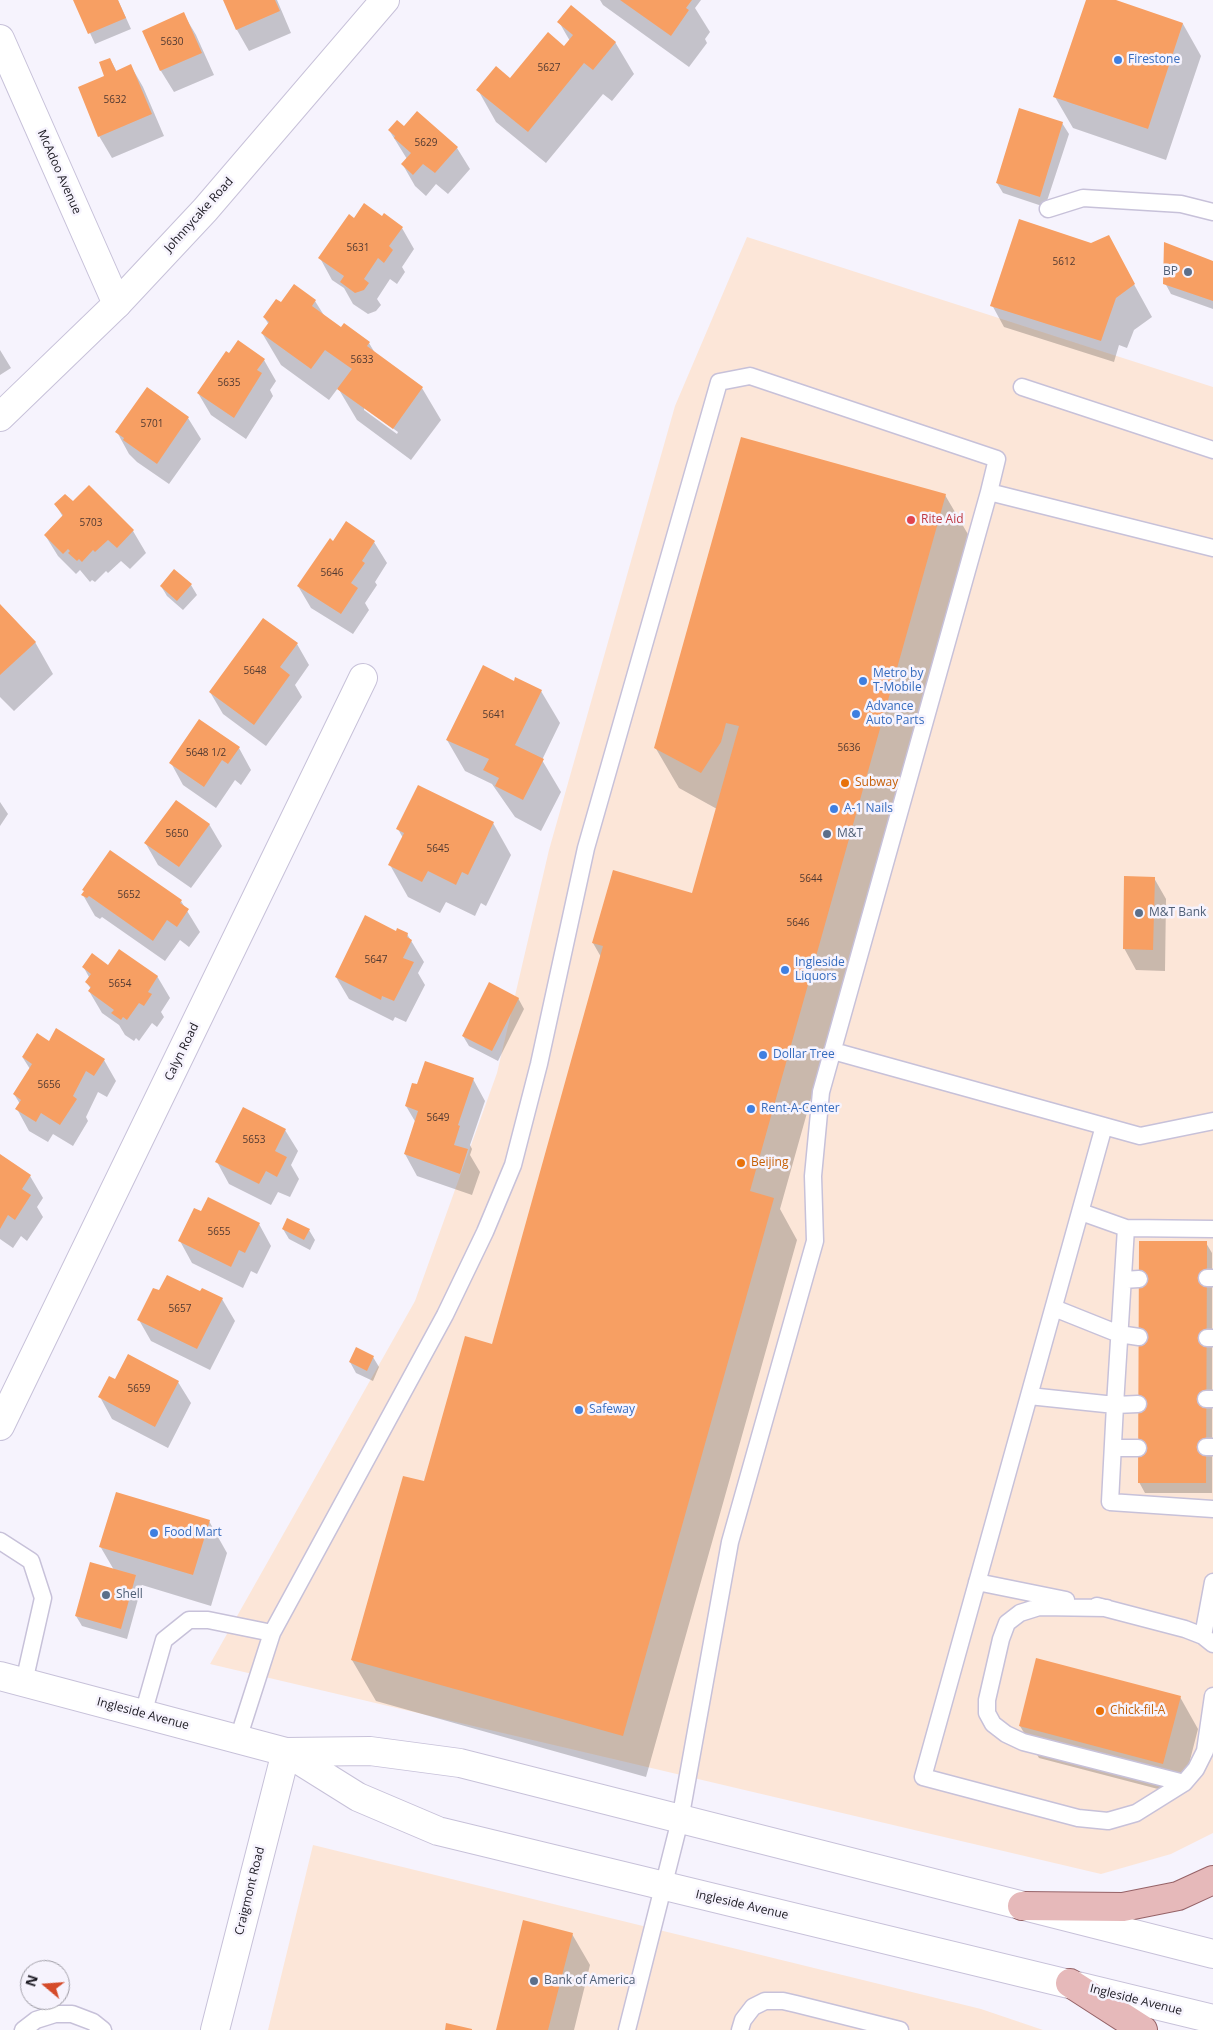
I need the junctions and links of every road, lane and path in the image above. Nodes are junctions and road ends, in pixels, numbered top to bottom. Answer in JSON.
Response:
{"nodes":[{"id":1,"x":384,"y":0,"type":"edge"},
{"id":2,"x":0,"y":39,"type":"edge"},
{"id":3,"x":1048,"y":209,"type":"dead end"},
{"id":4,"x":1213,"y":212,"type":"edge"},
{"id":5,"x":118,"y":304,"type":"junction"},
{"id":6,"x":1022,"y":387,"type":"dead end"},
{"id":7,"x":0,"y":417,"type":"edge"},
{"id":8,"x":1213,"y":450,"type":"edge"},
{"id":9,"x":989,"y":492,"type":"junction"},
{"id":10,"x":1213,"y":548,"type":"edge"},
{"id":11,"x":363,"y":678,"type":"dead end"},
{"id":12,"x":833,"y":1052,"type":"junction"},
{"id":13,"x":1213,"y":1121,"type":"edge"},
{"id":14,"x":1104,"y":1126,"type":"junction"},
{"id":15,"x":1081,"y":1212,"type":"junction"},
{"id":16,"x":1126,"y":1228,"type":"junction"},
{"id":17,"x":1213,"y":1229,"type":"edge"},
{"id":18,"x":1054,"y":1308,"type":"junction"},
{"id":19,"x":1119,"y":1334,"type":"junction"},
{"id":20,"x":1139,"y":1337,"type":"dead end"},
{"id":21,"x":1029,"y":1396,"type":"junction"},
{"id":22,"x":1138,"y":1404,"type":"dead end"},
{"id":23,"x":1115,"y":1405,"type":"junction"},
{"id":24,"x":0,"y":1426,"type":"edge"},
{"id":25,"x":1113,"y":1448,"type":"junction"},
{"id":26,"x":1138,"y":1448,"type":"dead end"},
{"id":27,"x":1213,"y":1509,"type":"edge"},
{"id":28,"x":0,"y":1541,"type":"edge"},
{"id":29,"x":977,"y":1582,"type":"junction"},
{"id":30,"x":1213,"y":1582,"type":"edge"},
{"id":31,"x":1107,"y":1608,"type":"junction"},
{"id":32,"x":272,"y":1633,"type":"junction"},
{"id":33,"x":1208,"y":1640,"type":"edge"},
{"id":34,"x":12,"y":1679,"type":"edge"},
{"id":35,"x":1213,"y":1696,"type":"edge"},
{"id":36,"x":143,"y":1714,"type":"junction"},
{"id":37,"x":238,"y":1739,"type":"junction"},
{"id":38,"x":286,"y":1752,"type":"junction"},
{"id":39,"x":1184,"y":1783,"type":"junction"},
{"id":40,"x":680,"y":1820,"type":"junction"},
{"id":41,"x":1213,"y":1880,"type":"edge"},
{"id":42,"x":664,"y":1887,"type":"junction"},
{"id":43,"x":1022,"y":1906,"type":"junction"},
{"id":44,"x":1213,"y":1954,"type":"edge"},
{"id":45,"x":1070,"y":1984,"type":"junction"},
{"id":46,"x":1213,"y":2019,"type":"edge"},
{"id":47,"x":23,"y":2030,"type":"edge"},
{"id":48,"x":103,"y":2030,"type":"edge"},
{"id":49,"x":215,"y":2030,"type":"edge"},
{"id":50,"x":626,"y":2030,"type":"edge"},
{"id":51,"x":740,"y":2030,"type":"edge"},
{"id":52,"x":900,"y":2030,"type":"edge"},
{"id":53,"x":1143,"y":2030,"type":"edge"}],
"edges":[{"from":1,"to":5,"type":"main road","name":"Johnnycake Road"},
{"from":2,"to":5,"type":"main road","name":"McAdoo Avenue"},
{"from":3,"to":4,"type":"lane"},
{"from":5,"to":7,"type":"main road","name":"Johnnycake Road"},
{"from":6,"to":8,"type":"lane"},
{"from":9,"to":10,"type":"lane"},
{"from":9,"to":12,"type":"lane"},
{"from":9,"to":32,"type":"lane"},
{"from":11,"to":24,"type":"main road","name":"Calyn Road"},
{"from":12,"to":14,"type":"lane"},
{"from":12,"to":40,"type":"lane"},
{"from":13,"to":14,"type":"lane"},
{"from":14,"to":15,"type":"lane"},
{"from":15,"to":16,"type":"lane"},
{"from":15,"to":18,"type":"lane"},
{"from":16,"to":17,"type":"lane"},
{"from":16,"to":19,"type":"lane"},
{"from":18,"to":19,"type":"lane"},
{"from":18,"to":21,"type":"lane"},
{"from":19,"to":20,"type":"lane"},
{"from":19,"to":23,"type":"lane"},
{"from":21,"to":23,"type":"lane"},
{"from":21,"to":29,"type":"lane"},
{"from":22,"to":23,"type":"lane"},
{"from":23,"to":25,"type":"lane"},
{"from":25,"to":26,"type":"lane"},
{"from":25,"to":27,"type":"lane"},
{"from":28,"to":34,"type":"lane"},
{"from":29,"to":31,"type":"lane"},
{"from":29,"to":39,"type":"lane"},
{"from":30,"to":33,"type":"lane"},
{"from":31,"to":33,"type":"lane"},
{"from":31,"to":39,"type":"lane"},
{"from":32,"to":36,"type":"lane"},
{"from":32,"to":37,"type":"lane"},
{"from":34,"to":36,"type":"main road","name":"Ingleside Avenue"},
{"from":35,"to":39,"type":"lane"},
{"from":36,"to":37,"type":"main road","name":"Ingleside Avenue"},
{"from":37,"to":38,"type":"main road","name":"Ingleside Avenue"},
{"from":38,"to":40,"type":"main road","name":"Ingleside Avenue"},
{"from":38,"to":42,"type":"main road","name":"Ingleside Avenue"},
{"from":38,"to":49,"type":"main road","name":"Craigmont Road"},
{"from":40,"to":42,"type":"lane"},
{"from":40,"to":43,"type":"main road","name":"Ingleside Avenue"},
{"from":41,"to":43,"type":"main road"},
{"from":42,"to":45,"type":"main road","name":"Ingleside Avenue"},
{"from":42,"to":50,"type":"lane"},
{"from":43,"to":44,"type":"main road","name":"Ingleside Avenue"},
{"from":45,"to":46,"type":"main road","name":"Ingleside Avenue"},
{"from":45,"to":53,"type":"main road"},
{"from":47,"to":48,"type":"lane"},
{"from":51,"to":52,"type":"lane"}]}
